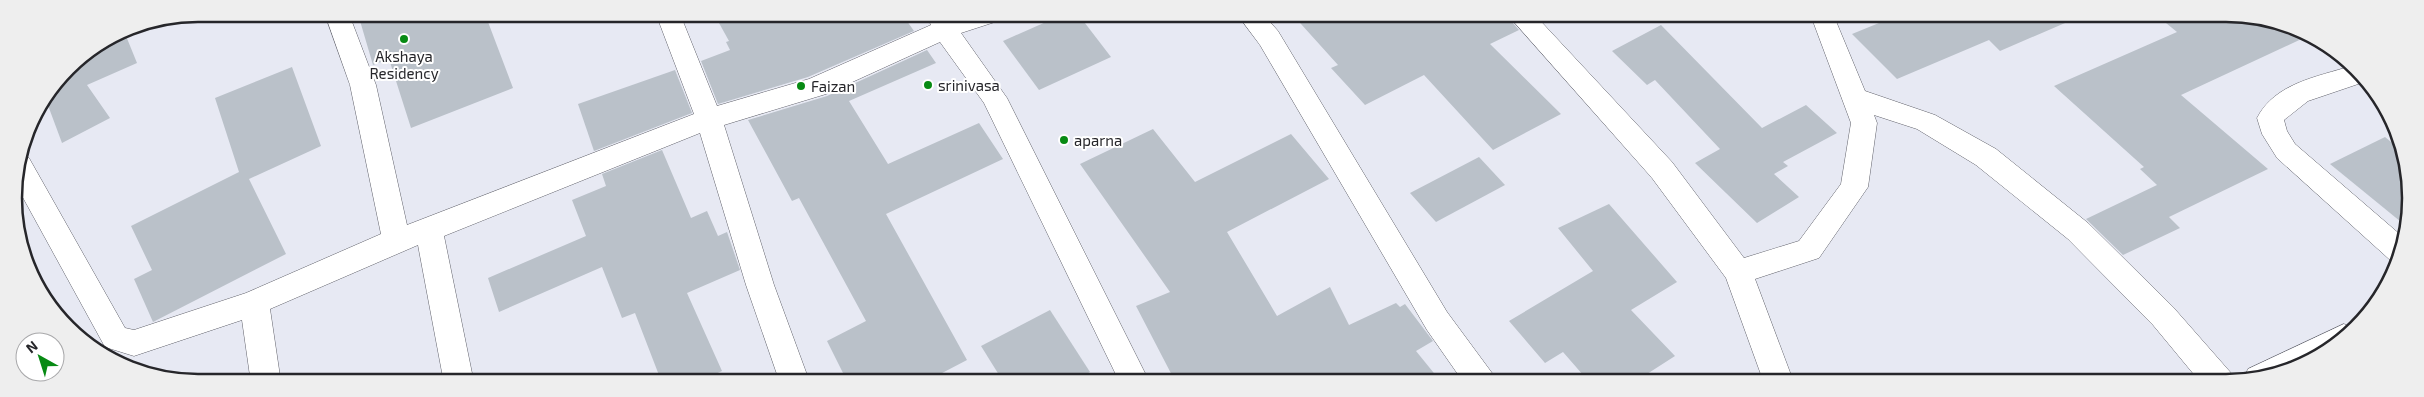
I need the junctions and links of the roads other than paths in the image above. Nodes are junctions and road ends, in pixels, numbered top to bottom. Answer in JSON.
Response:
{"nodes":[{"id":1,"x":340,"y":22,"type":"edge"},
{"id":2,"x":671,"y":22,"type":"edge"},
{"id":3,"x":939,"y":22,"type":"edge"},
{"id":4,"x":943,"y":22,"type":"edge"},
{"id":5,"x":1256,"y":23,"type":"edge"},
{"id":6,"x":1527,"y":23,"type":"edge"},
{"id":7,"x":1832,"y":23,"type":"edge"},
{"id":8,"x":2352,"y":76,"type":"edge"},
{"id":9,"x":1855,"y":98,"type":"junction"},
{"id":10,"x":709,"y":119,"type":"junction"},
{"id":11,"x":24,"y":175,"type":"edge"},
{"id":12,"x":430,"y":230,"type":"junction"},
{"id":13,"x":396,"y":240,"type":"junction"},
{"id":14,"x":2395,"y":247,"type":"edge"},
{"id":15,"x":1738,"y":272,"type":"junction"},
{"id":16,"x":254,"y":303,"type":"junction"},
{"id":17,"x":265,"y":374,"type":"edge"},
{"id":18,"x":457,"y":374,"type":"edge"},
{"id":19,"x":792,"y":374,"type":"edge"},
{"id":20,"x":1131,"y":374,"type":"edge"},
{"id":21,"x":1475,"y":374,"type":"edge"},
{"id":22,"x":1776,"y":374,"type":"edge"},
{"id":23,"x":2212,"y":374,"type":"edge"}],
"edges":[{"from":1,"to":13,"type":"street"},
{"from":2,"to":10,"type":"street"},
{"from":3,"to":10,"type":"street"},
{"from":4,"to":20,"type":"street"},
{"from":5,"to":21,"type":"street"},
{"from":6,"to":15,"type":"street"},
{"from":7,"to":9,"type":"street"},
{"from":8,"to":14,"type":"street"},
{"from":9,"to":15,"type":"street"},
{"from":9,"to":23,"type":"street"},
{"from":10,"to":12,"type":"street"},
{"from":10,"to":19,"type":"street"},
{"from":11,"to":16,"type":"street"},
{"from":12,"to":13,"type":"street"},
{"from":12,"to":18,"type":"street"},
{"from":13,"to":16,"type":"street"},
{"from":15,"to":22,"type":"street"},
{"from":16,"to":17,"type":"street"}]}
